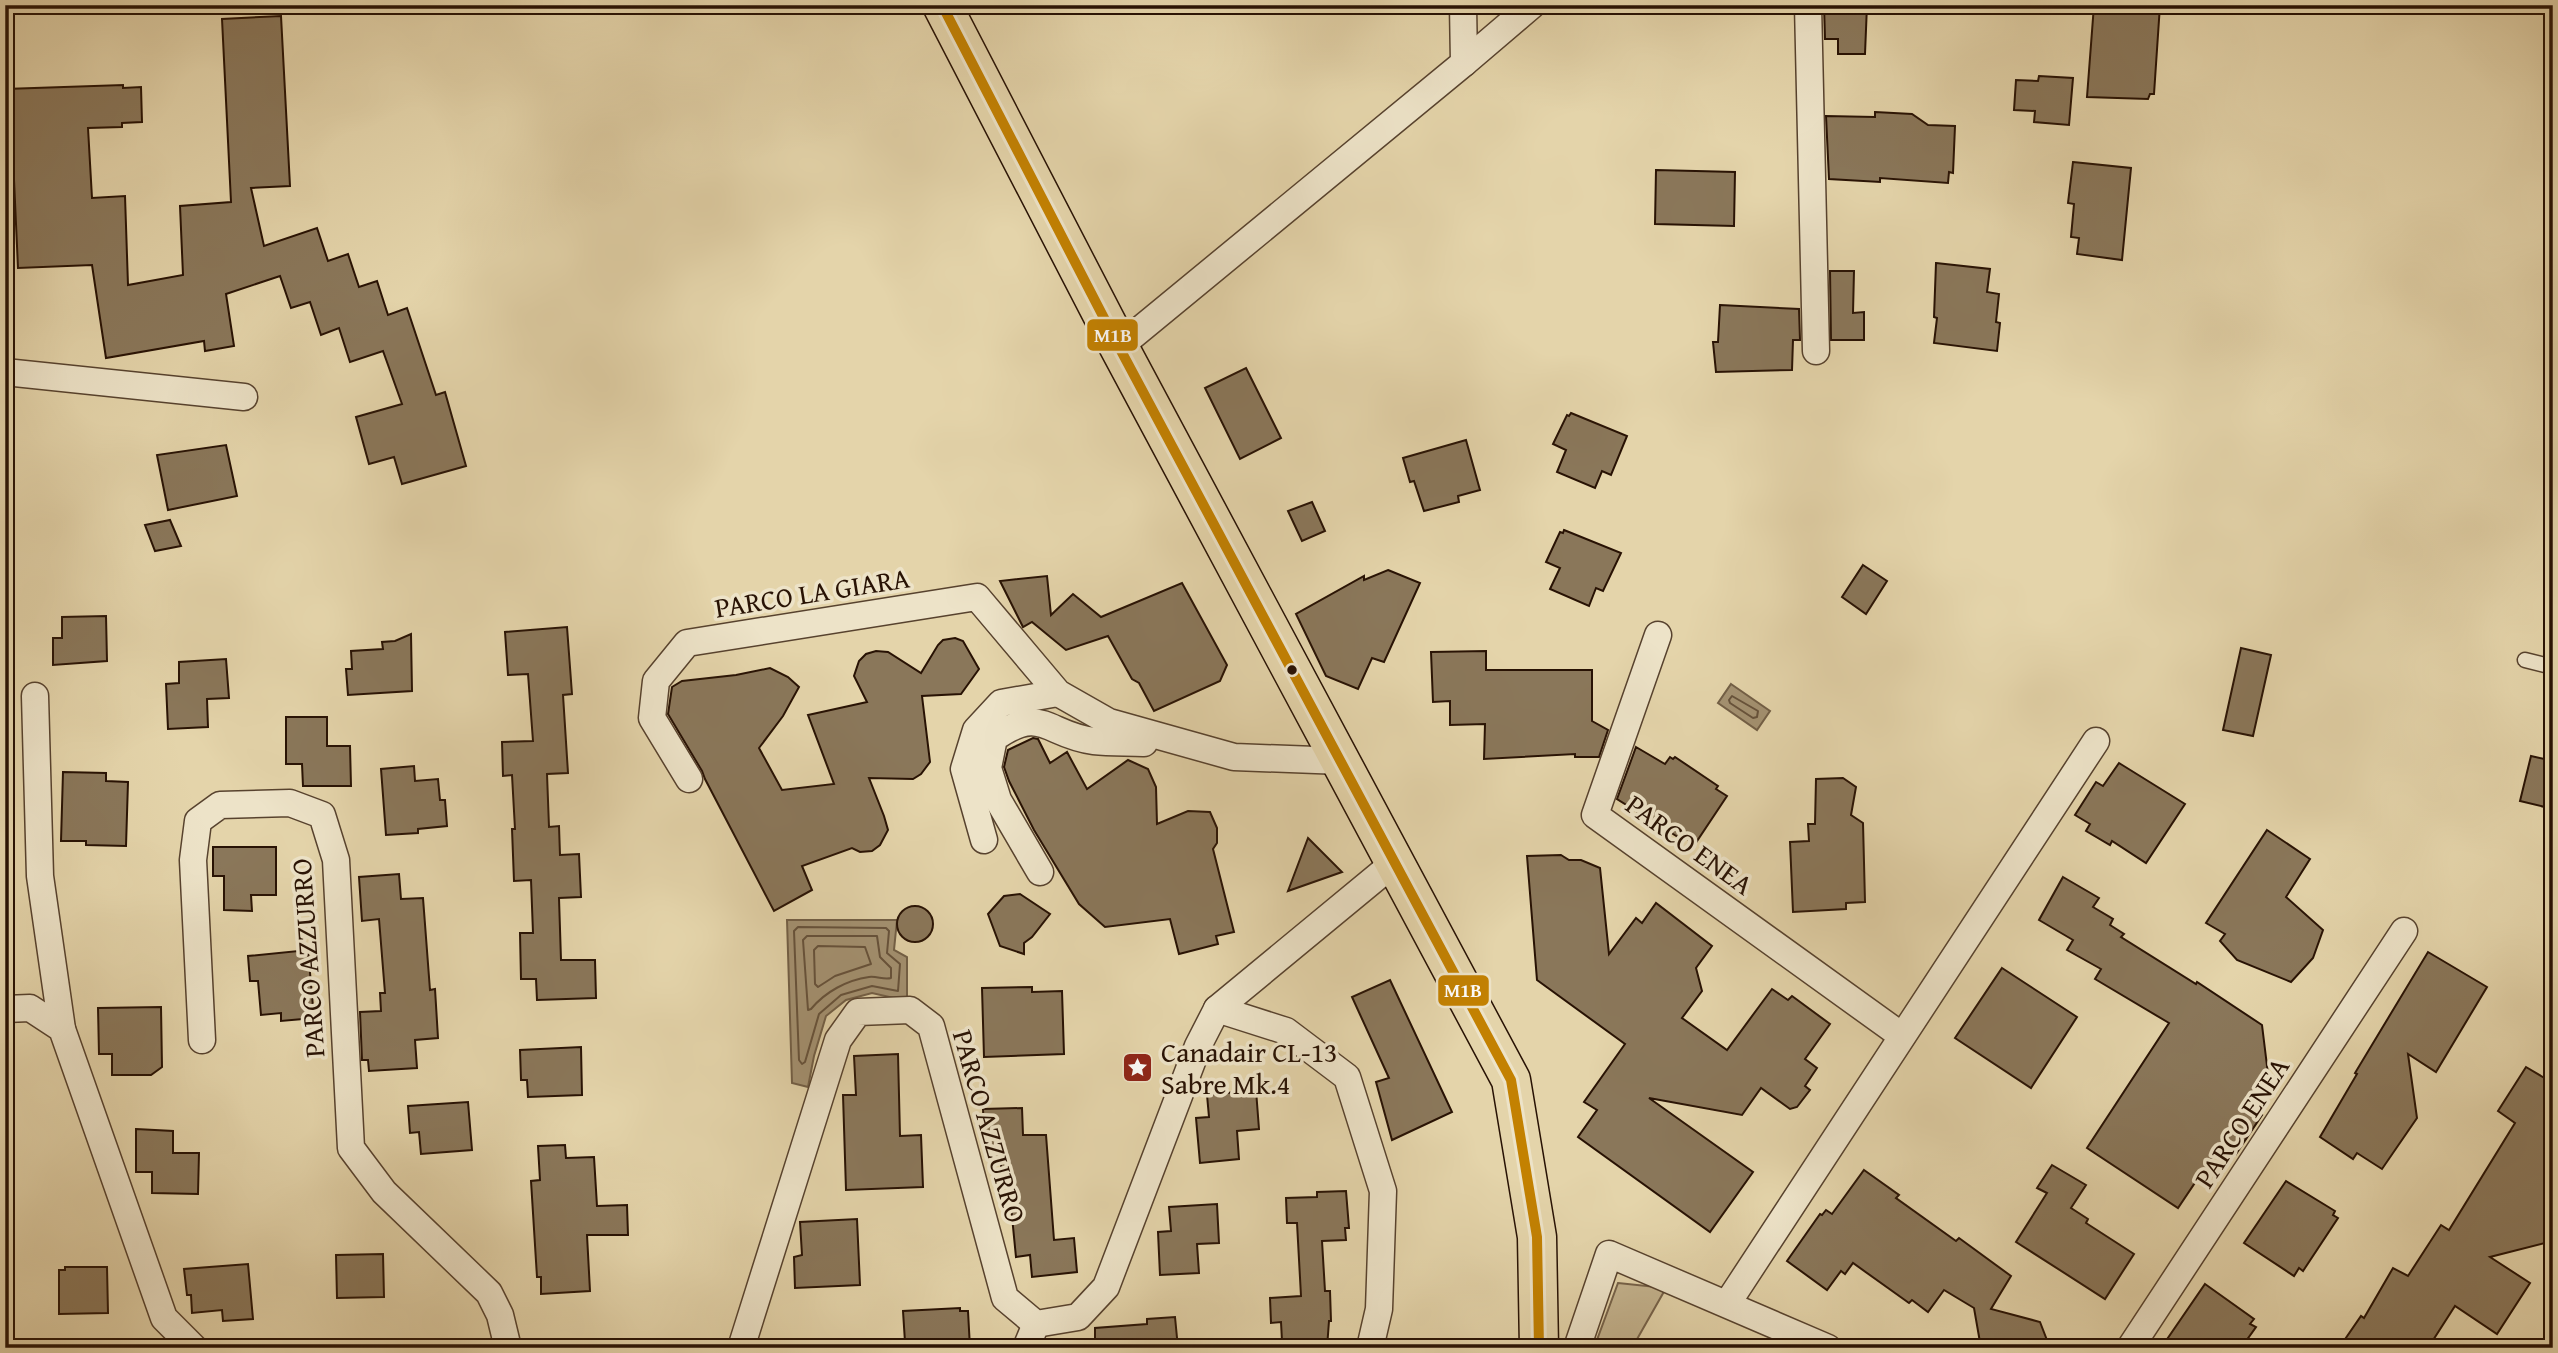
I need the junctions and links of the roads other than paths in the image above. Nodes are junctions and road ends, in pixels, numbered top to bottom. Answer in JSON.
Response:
{"nodes":[{"id":1,"x":942,"y":5,"type":"edge"},
{"id":2,"x":1464,"y":5,"type":"edge"},
{"id":3,"x":1532,"y":5,"type":"edge"},
{"id":4,"x":1808,"y":5,"type":"edge"},
{"id":5,"x":1464,"y":63,"type":"junction"},
{"id":6,"x":1119,"y":347,"type":"junction"},
{"id":7,"x":1816,"y":351,"type":"dead end"},
{"id":8,"x":5,"y":372,"type":"edge"},
{"id":9,"x":244,"y":397,"type":"dead end"},
{"id":10,"x":1658,"y":635,"type":"dead end"},
{"id":11,"x":2525,"y":660,"type":"dead end"},
{"id":12,"x":2553,"y":667,"type":"edge"},
{"id":13,"x":1058,"y":693,"type":"junction"},
{"id":14,"x":35,"y":696,"type":"dead end"},
{"id":15,"x":1165,"y":738,"type":"junction"},
{"id":16,"x":2096,"y":741,"type":"dead end"},
{"id":17,"x":1342,"y":761,"type":"junction"},
{"id":18,"x":689,"y":779,"type":"dead end"},
{"id":19,"x":984,"y":840,"type":"dead end"},
{"id":20,"x":1395,"y":862,"type":"junction"},
{"id":21,"x":1040,"y":872,"type":"dead end"},
{"id":22,"x":2404,"y":931,"type":"dead end"},
{"id":23,"x":5,"y":1009,"type":"edge"},
{"id":24,"x":1217,"y":1009,"type":"junction"},
{"id":25,"x":62,"y":1029,"type":"junction"},
{"id":26,"x":1902,"y":1036,"type":"junction"},
{"id":27,"x":202,"y":1040,"type":"dead end"},
{"id":28,"x":1727,"y":1304,"type":"junction"},
{"id":29,"x":1031,"y":1336,"type":"edge"},
{"id":30,"x":1540,"y":1341,"type":"edge"},
{"id":31,"x":194,"y":1348,"type":"edge"},
{"id":32,"x":509,"y":1348,"type":"edge"},
{"id":33,"x":741,"y":1348,"type":"edge"},
{"id":34,"x":1370,"y":1348,"type":"edge"},
{"id":35,"x":1577,"y":1348,"type":"edge"},
{"id":36,"x":1828,"y":1348,"type":"edge"},
{"id":37,"x":2130,"y":1348,"type":"edge"}],
"edges":[{"from":1,"to":6,"type":"main road"},
{"from":2,"to":5,"type":"street"},
{"from":3,"to":5,"type":"street"},
{"from":4,"to":7,"type":"street"},
{"from":5,"to":6,"type":"street"},
{"from":6,"to":17,"type":"main road"},
{"from":8,"to":9,"type":"street"},
{"from":10,"to":26,"type":"street","name":"PARCO ENEA"},
{"from":11,"to":12,"type":"lane"},
{"from":13,"to":15,"type":"street","name":"PARCO LA GIARA"},
{"from":13,"to":18,"type":"street","name":"PARCO LA GIARA"},
{"from":13,"to":19,"type":"street"},
{"from":14,"to":25,"type":"street"},
{"from":15,"to":17,"type":"street","name":"PARCO LA GIARA"},
{"from":15,"to":21,"type":"street","name":"PARCO LA GIARA"},
{"from":16,"to":26,"type":"street"},
{"from":17,"to":20,"type":"main road"},
{"from":20,"to":24,"type":"street","name":"PARCO AZZURRO"},
{"from":20,"to":30,"type":"main road"},
{"from":22,"to":37,"type":"street","name":"PARCO ENEA"},
{"from":23,"to":25,"type":"street"},
{"from":24,"to":29,"type":"street","name":"PARCO AZZURRO"},
{"from":24,"to":34,"type":"street"},
{"from":25,"to":31,"type":"street"},
{"from":26,"to":28,"type":"street"},
{"from":27,"to":32,"type":"street","name":"PARCO AZZURRO"},
{"from":28,"to":35,"type":"street"},
{"from":28,"to":36,"type":"street"},
{"from":29,"to":33,"type":"street","name":"PARCO AZZURRO"}]}
